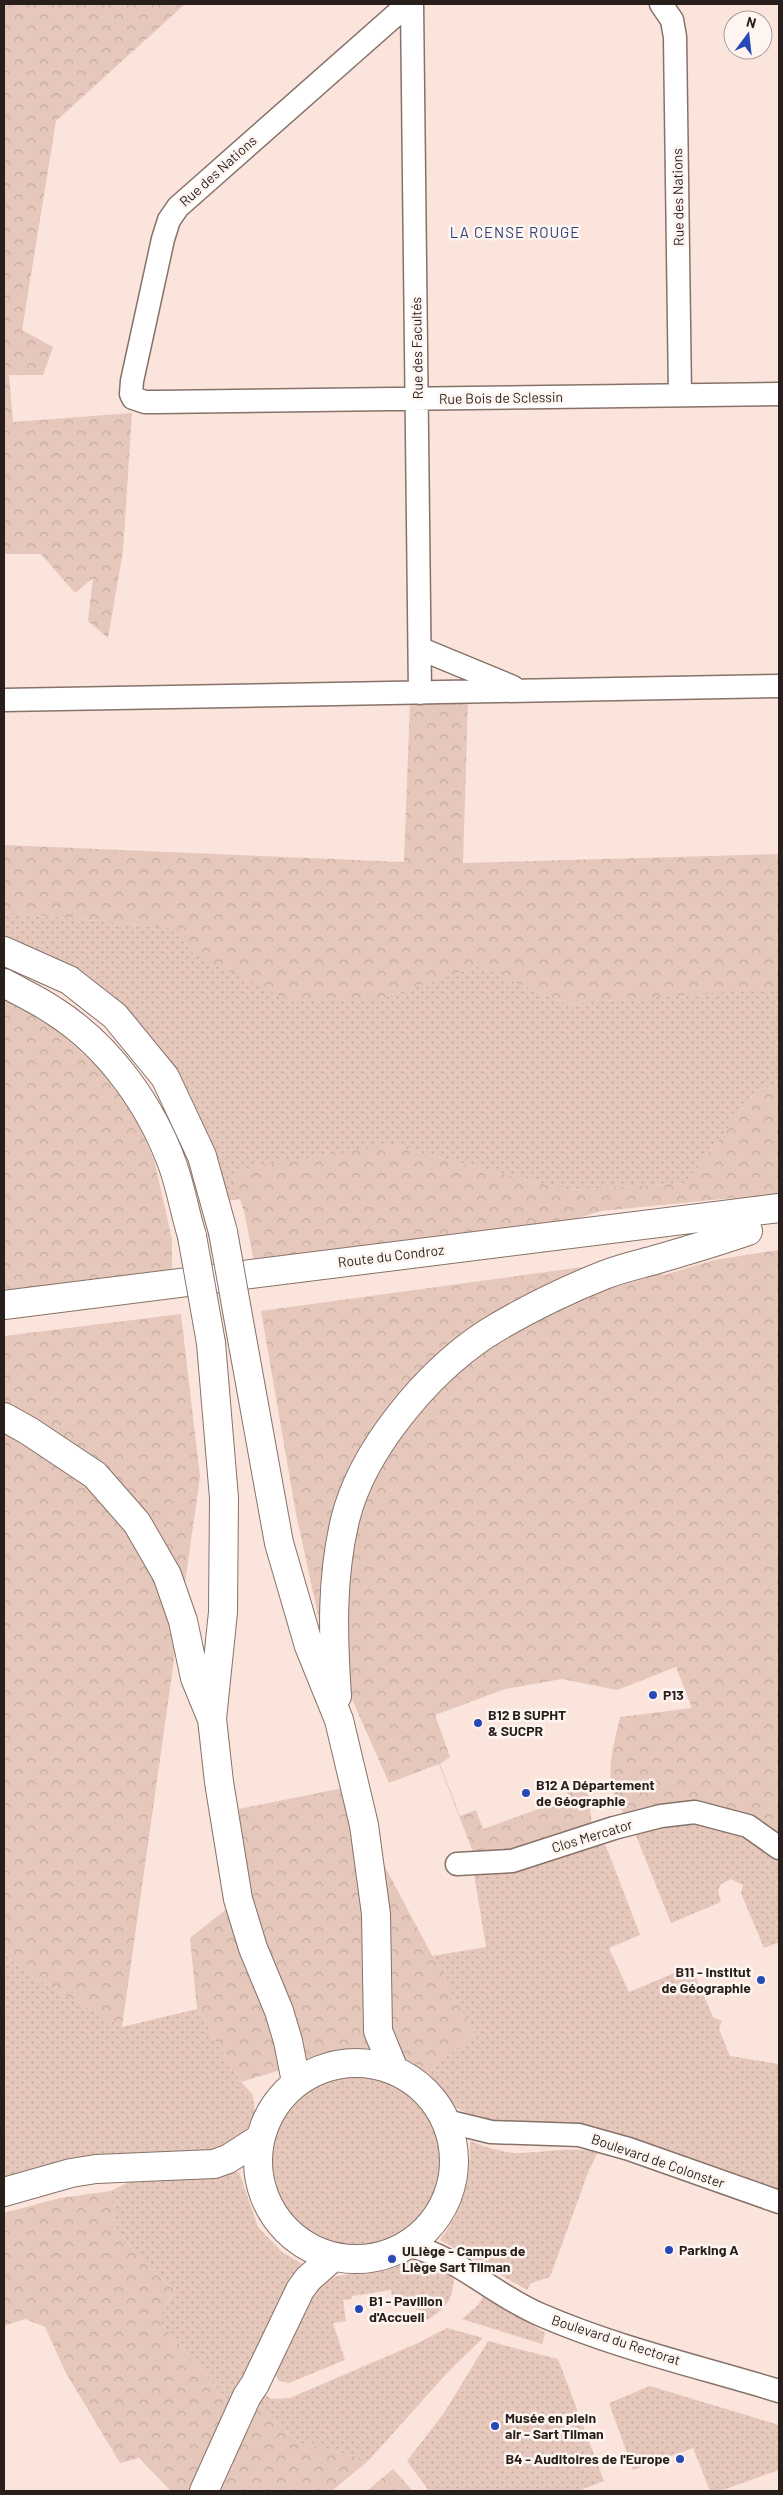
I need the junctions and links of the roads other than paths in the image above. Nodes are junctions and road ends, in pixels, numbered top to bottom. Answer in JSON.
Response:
{"nodes":[{"id":1,"x":408,"y":4,"type":"edge"},
{"id":2,"x":412,"y":4,"type":"edge"},
{"id":3,"x":662,"y":4,"type":"edge"},
{"id":4,"x":779,"y":394,"type":"edge"},
{"id":5,"x":680,"y":395,"type":"junction"},
{"id":6,"x":133,"y":398,"type":"joint"},
{"id":7,"x":418,"y":399,"type":"junction"},
{"id":8,"x":421,"y":649,"type":"junction"},
{"id":9,"x":779,"y":686,"type":"edge"},
{"id":10,"x":521,"y":690,"type":"junction"},
{"id":11,"x":420,"y":693,"type":"junction"},
{"id":12,"x":4,"y":700,"type":"edge"},
{"id":13,"x":4,"y":950,"type":"edge"},
{"id":14,"x":4,"y":982,"type":"edge"},
{"id":15,"x":779,"y":1208,"type":"edge"},
{"id":16,"x":779,"y":1227,"type":"edge"},
{"id":17,"x":748,"y":1231,"type":"junction"},
{"id":18,"x":4,"y":1305,"type":"edge"},
{"id":19,"x":4,"y":1322,"type":"edge"},
{"id":20,"x":4,"y":1417,"type":"edge"},
{"id":21,"x":212,"y":1719,"type":"junction"},
{"id":22,"x":339,"y":1720,"type":"junction"},
{"id":23,"x":779,"y":1848,"type":"edge"},
{"id":24,"x":457,"y":1864,"type":"dead end"},
{"id":25,"x":394,"y":2070,"type":"junction"},
{"id":26,"x":296,"y":2082,"type":"junction"},
{"id":27,"x":446,"y":2121,"type":"junction"},
{"id":28,"x":259,"y":2139,"type":"junction"},
{"id":29,"x":4,"y":2192,"type":"edge"},
{"id":30,"x":779,"y":2202,"type":"edge"},
{"id":31,"x":407,"y":2246,"type":"junction"},
{"id":32,"x":333,"y":2257,"type":"junction"},
{"id":33,"x":779,"y":2391,"type":"edge"},
{"id":34,"x":204,"y":2491,"type":"edge"}],
"edges":[{"from":1,"to":6,"type":"street","name":"Rue des Nations"},
{"from":2,"to":7,"type":"street","name":"Rue des Facultés"},
{"from":3,"to":5,"type":"street","name":"Rue des Nations"},
{"from":4,"to":5,"type":"street","name":"Rue Bois de Sclessin"},
{"from":5,"to":7,"type":"street","name":"Rue Bois de Sclessin"},
{"from":6,"to":7,"type":"street","name":"Rue Bois de Sclessin"},
{"from":7,"to":8,"type":"street","name":"Rue des Facultés"},
{"from":8,"to":10,"type":"street"},
{"from":8,"to":11,"type":"street","name":"Rue des Facultés"},
{"from":9,"to":10,"type":"street"},
{"from":10,"to":11,"type":"street"},
{"from":11,"to":12,"type":"street"},
{"from":13,"to":22,"type":"main road","bridge":true},
{"from":14,"to":21,"type":"main road","bridge":true},
{"from":15,"to":18,"type":"main road","name":"Route du Condroz"},
{"from":16,"to":17,"type":"main road","name":"Route du Condroz"},
{"from":17,"to":19,"type":"main road","name":"Route du Condroz"},
{"from":17,"to":22,"type":"main road"},
{"from":20,"to":21,"type":"main road"},
{"from":21,"to":26,"type":"main road"},
{"from":22,"to":25,"type":"main road"},
{"from":23,"to":24,"type":"street","name":"Clos Mercator"},
{"from":25,"to":26,"type":"main road"},
{"from":25,"to":27,"type":"main road"},
{"from":26,"to":28,"type":"main road"},
{"from":27,"to":30,"type":"street","name":"Boulevard de Colonster"},
{"from":27,"to":31,"type":"main road"},
{"from":28,"to":29,"type":"main road"},
{"from":28,"to":32,"type":"main road"},
{"from":31,"to":32,"type":"main road"},
{"from":31,"to":33,"type":"street","name":"Boulevard du Rectorat"},
{"from":32,"to":34,"type":"main road"}]}
